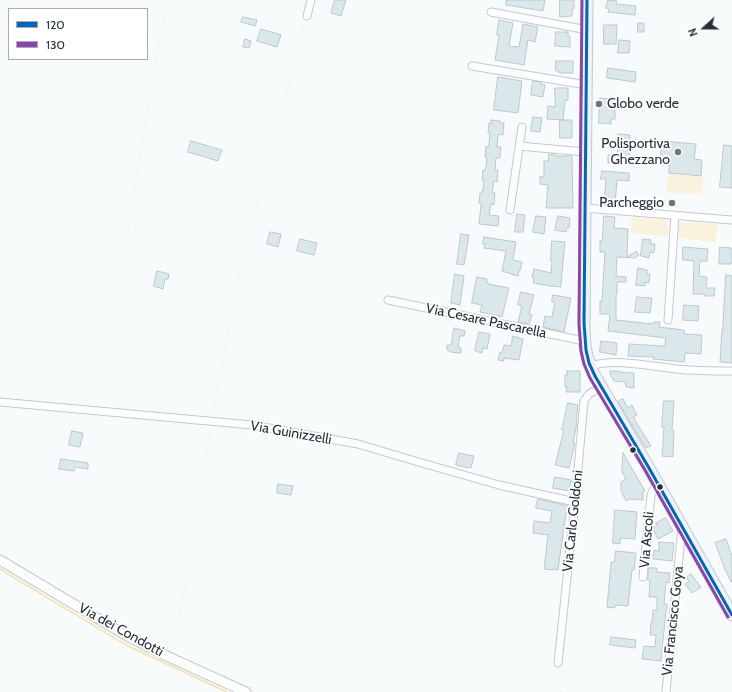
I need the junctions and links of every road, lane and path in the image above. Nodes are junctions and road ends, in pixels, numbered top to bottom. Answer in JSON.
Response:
{"nodes":[{"id":1,"x":167,"y":0,"type":"edge"},
{"id":2,"x":311,"y":0,"type":"edge"},
{"id":3,"x":587,"y":0,"type":"edge"},
{"id":4,"x":491,"y":12,"type":"dead end"},
{"id":5,"x":307,"y":16,"type":"joint"},
{"id":6,"x":588,"y":30,"type":"junction"},
{"id":7,"x":472,"y":66,"type":"dead end"},
{"id":8,"x":587,"y":85,"type":"junction"},
{"id":9,"x":522,"y":127,"type":"dead end"},
{"id":10,"x":519,"y":146,"type":"junction"},
{"id":11,"x":585,"y":152,"type":"junction"},
{"id":12,"x":675,"y":173,"type":"dead end"},
{"id":13,"x":674,"y":193,"type":"dead end"},
{"id":14,"x":585,"y":208,"type":"junction"},
{"id":15,"x":510,"y":210,"type":"dead end"},
{"id":16,"x":675,"y":215,"type":"junction"},
{"id":17,"x":732,"y":220,"type":"edge"},
{"id":18,"x":239,"y":273,"type":"junction"},
{"id":19,"x":388,"y":300,"type":"joint"},
{"id":20,"x":668,"y":320,"type":"dead end"},
{"id":21,"x":584,"y":341,"type":"junction"},
{"id":22,"x":590,"y":366,"type":"junction"},
{"id":23,"x":649,"y":366,"type":"junction"},
{"id":24,"x":732,"y":371,"type":"edge"},
{"id":25,"x":601,"y":387,"type":"junction"},
{"id":26,"x":0,"y":402,"type":"edge"},
{"id":27,"x":212,"y":422,"type":"junction"},
{"id":28,"x":654,"y":426,"type":"dead end"},
{"id":29,"x":657,"y":481,"type":"junction"},
{"id":30,"x":575,"y":502,"type":"junction"},
{"id":31,"x":682,"y":525,"type":"junction"},
{"id":32,"x":0,"y":560,"type":"edge"},
{"id":33,"x":643,"y":577,"type":"dead end"},
{"id":34,"x":732,"y":615,"type":"edge"},
{"id":35,"x":178,"y":628,"type":"dead end"},
{"id":36,"x":558,"y":663,"type":"dead end"},
{"id":37,"x":248,"y":689,"type":"edge"},
{"id":38,"x":263,"y":692,"type":"edge"},
{"id":39,"x":666,"y":692,"type":"edge"}],
"edges":[{"from":1,"to":18,"type":"path"},
{"from":2,"to":5,"type":"street"},
{"from":3,"to":6,"type":"main road"},
{"from":4,"to":6,"type":"street"},
{"from":5,"to":18,"type":"path"},
{"from":6,"to":8,"type":"main road"},
{"from":7,"to":8,"type":"street"},
{"from":8,"to":11,"type":"main road"},
{"from":9,"to":10,"type":"street"},
{"from":10,"to":11,"type":"street"},
{"from":10,"to":15,"type":"street"},
{"from":11,"to":14,"type":"main road"},
{"from":12,"to":13,"type":"path"},
{"from":14,"to":16,"type":"street"},
{"from":14,"to":21,"type":"main road"},
{"from":16,"to":17,"type":"street"},
{"from":16,"to":20,"type":"street"},
{"from":18,"to":19,"type":"path"},
{"from":18,"to":27,"type":"path"},
{"from":19,"to":21,"type":"street","name":"Via Cesare Pascarella"},
{"from":21,"to":22,"type":"main road"},
{"from":22,"to":23,"type":"street"},
{"from":22,"to":25,"type":"main road"},
{"from":23,"to":24,"type":"street"},
{"from":23,"to":28,"type":"path"},
{"from":25,"to":29,"type":"main road"},
{"from":25,"to":30,"type":"street","name":"Via Carlo Goldoni"},
{"from":26,"to":27,"type":"street","name":"Via Guinizzelli"},
{"from":27,"to":30,"type":"street","name":"Via Guinizzelli"},
{"from":27,"to":35,"type":"path"},
{"from":29,"to":31,"type":"main road"},
{"from":29,"to":33,"type":"street","name":"Via Ascoli"},
{"from":30,"to":36,"type":"street","name":"Via Carlo Goldoni"},
{"from":31,"to":34,"type":"main road"},
{"from":31,"to":39,"type":"street","name":"Via Francisco Goya"},
{"from":32,"to":37,"type":"street","name":"Via dei Condotti"},
{"from":37,"to":38,"type":"path"}]}
